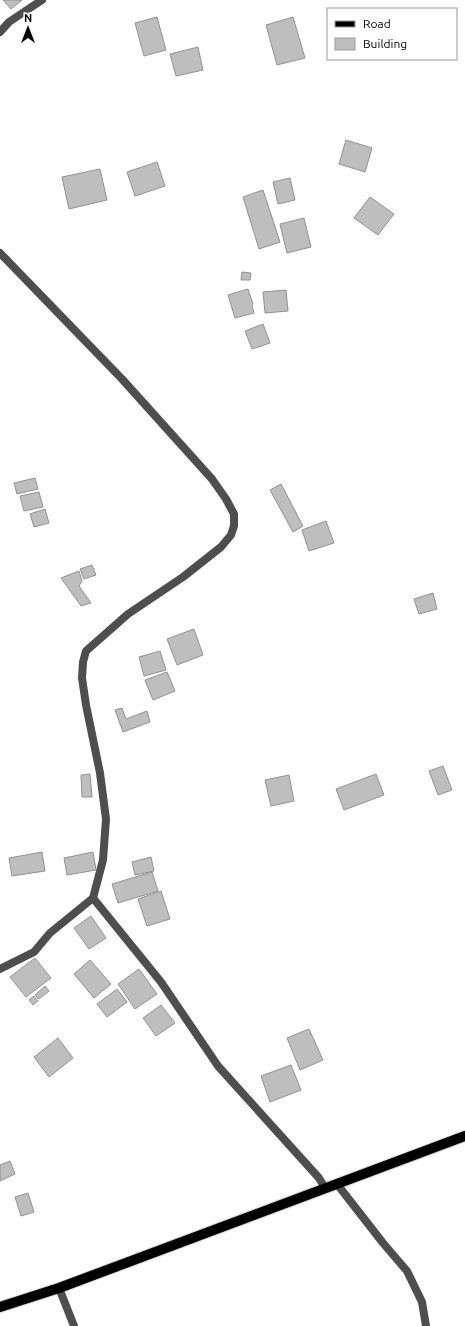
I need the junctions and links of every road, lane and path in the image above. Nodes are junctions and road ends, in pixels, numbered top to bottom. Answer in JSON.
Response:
{"nodes":[{"id":1,"x":42,"y":0,"type":"edge"},
{"id":2,"x":0,"y":32,"type":"edge"},
{"id":3,"x":0,"y":253,"type":"edge"},
{"id":4,"x":93,"y":898,"type":"junction"},
{"id":5,"x":0,"y":969,"type":"edge"},
{"id":6,"x":465,"y":1136,"type":"edge"},
{"id":7,"x":337,"y":1184,"type":"junction"},
{"id":8,"x":325,"y":1188,"type":"junction"},
{"id":9,"x":59,"y":1288,"type":"junction"},
{"id":10,"x":0,"y":1307,"type":"edge"},
{"id":11,"x":74,"y":1326,"type":"edge"},
{"id":12,"x":426,"y":1326,"type":"edge"}],
"edges":[{"from":1,"to":2,"type":"street"},
{"from":3,"to":4,"type":"street"},
{"from":4,"to":5,"type":"street"},
{"from":4,"to":8,"type":"street"},
{"from":6,"to":7,"type":"main road"},
{"from":7,"to":8,"type":"main road"},
{"from":7,"to":12,"type":"street"},
{"from":8,"to":9,"type":"main road"},
{"from":9,"to":10,"type":"main road"},
{"from":9,"to":11,"type":"street"}]}
